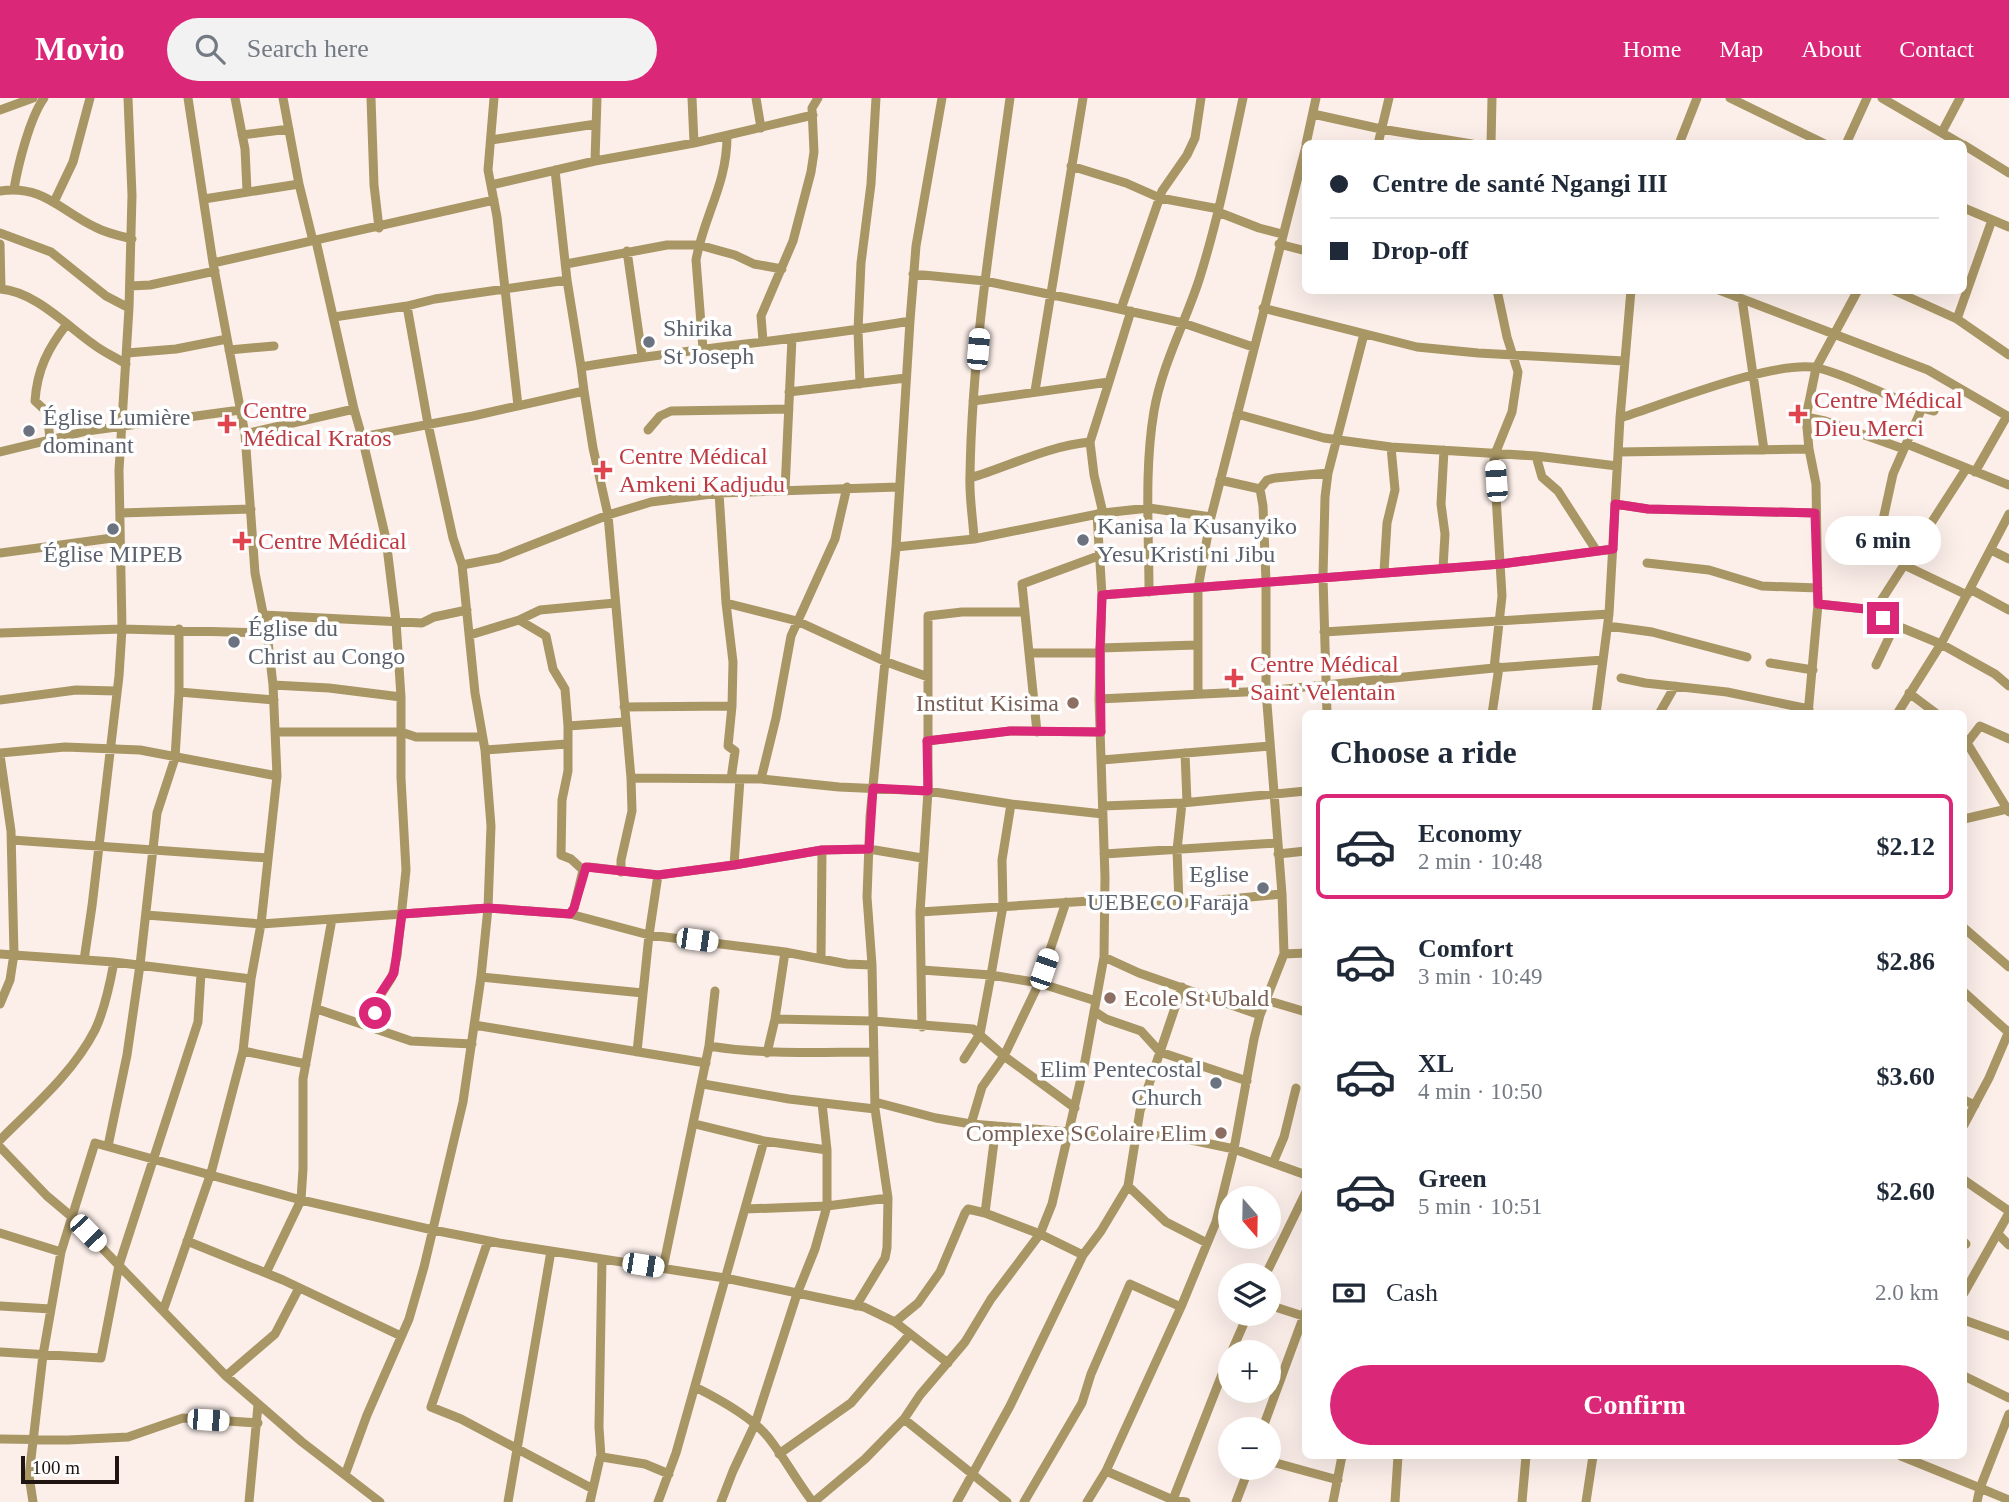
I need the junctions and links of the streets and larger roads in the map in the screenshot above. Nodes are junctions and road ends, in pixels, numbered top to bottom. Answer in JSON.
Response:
{"nodes":[{"id":1,"x":33,"y":98,"type":"edge"},
{"id":2,"x":44,"y":98,"type":"edge"},
{"id":3,"x":90,"y":98,"type":"edge"},
{"id":4,"x":128,"y":98,"type":"edge"},
{"id":5,"x":188,"y":98,"type":"edge"},
{"id":6,"x":235,"y":98,"type":"edge"},
{"id":7,"x":283,"y":98,"type":"edge"},
{"id":8,"x":371,"y":98,"type":"edge"},
{"id":9,"x":494,"y":98,"type":"edge"},
{"id":10,"x":597,"y":98,"type":"edge"},
{"id":11,"x":692,"y":98,"type":"edge"},
{"id":12,"x":756,"y":98,"type":"edge"},
{"id":13,"x":818,"y":98,"type":"edge"},
{"id":14,"x":876,"y":98,"type":"edge"},
{"id":15,"x":942,"y":98,"type":"edge"},
{"id":16,"x":1010,"y":98,"type":"edge"},
{"id":17,"x":1083,"y":98,"type":"edge"},
{"id":18,"x":1201,"y":98,"type":"edge"},
{"id":19,"x":1243,"y":98,"type":"edge"},
{"id":20,"x":1316,"y":98,"type":"edge"},
{"id":21,"x":1389,"y":98,"type":"edge"},
{"id":22,"x":1492,"y":98,"type":"edge"},
{"id":23,"x":1697,"y":98,"type":"edge"},
{"id":24,"x":1730,"y":98,"type":"edge"},
{"id":25,"x":1867,"y":98,"type":"edge"},
{"id":26,"x":1882,"y":98,"type":"edge"},
{"id":27,"x":1960,"y":98,"type":"edge"},
{"id":28,"x":0,"y":110,"type":"edge"},
{"id":29,"x":1313,"y":114,"type":"junction"},
{"id":30,"x":813,"y":115,"type":"junction"},
{"id":31,"x":596,"y":124,"type":"junction"},
{"id":32,"x":761,"y":128,"type":"junction"},
{"id":33,"x":289,"y":129,"type":"junction"},
{"id":34,"x":1381,"y":130,"type":"junction"},
{"id":35,"x":1942,"y":132,"type":"junction"},
{"id":36,"x":242,"y":135,"type":"junction"},
{"id":37,"x":727,"y":136,"type":"junction"},
{"id":38,"x":491,"y":140,"type":"junction"},
{"id":39,"x":1307,"y":140,"type":"edge"},
{"id":40,"x":1379,"y":140,"type":"edge"},
{"id":41,"x":1446,"y":140,"type":"edge"},
{"id":42,"x":1491,"y":140,"type":"edge"},
{"id":43,"x":1681,"y":140,"type":"edge"},
{"id":44,"x":1817,"y":140,"type":"edge"},
{"id":45,"x":1848,"y":140,"type":"edge"},
{"id":46,"x":1955,"y":140,"type":"edge"},
{"id":47,"x":694,"y":144,"type":"junction"},
{"id":48,"x":1967,"y":147,"type":"edge"},
{"id":49,"x":1302,"y":160,"type":"edge"},
{"id":50,"x":595,"y":161,"type":"junction"},
{"id":51,"x":1071,"y":166,"type":"junction"},
{"id":52,"x":555,"y":170,"type":"junction"},
{"id":53,"x":2009,"y":173,"type":"edge"},
{"id":54,"x":299,"y":184,"type":"junction"},
{"id":55,"x":491,"y":185,"type":"junction"},
{"id":56,"x":14,"y":189,"type":"junction"},
{"id":57,"x":0,"y":191,"type":"edge"},
{"id":58,"x":247,"y":191,"type":"junction"},
{"id":59,"x":1160,"y":198,"type":"junction"},
{"id":60,"x":204,"y":199,"type":"junction"},
{"id":61,"x":494,"y":200,"type":"junction"},
{"id":62,"x":54,"y":202,"type":"junction"},
{"id":63,"x":1967,"y":209,"type":"edge"},
{"id":64,"x":1218,"y":211,"type":"junction"},
{"id":65,"x":1993,"y":220,"type":"junction"},
{"id":66,"x":2009,"y":227,"type":"edge"},
{"id":67,"x":379,"y":228,"type":"junction"},
{"id":68,"x":0,"y":233,"type":"edge"},
{"id":69,"x":1282,"y":234,"type":"junction"},
{"id":70,"x":132,"y":239,"type":"junction"},
{"id":71,"x":315,"y":241,"type":"junction"},
{"id":72,"x":0,"y":244,"type":"edge"},
{"id":73,"x":1279,"y":244,"type":"junction"},
{"id":74,"x":699,"y":245,"type":"junction"},
{"id":75,"x":1302,"y":250,"type":"edge"},
{"id":76,"x":627,"y":251,"type":"junction"},
{"id":77,"x":566,"y":264,"type":"junction"},
{"id":78,"x":214,"y":267,"type":"junction"},
{"id":79,"x":782,"y":269,"type":"junction"},
{"id":80,"x":913,"y":274,"type":"junction"},
{"id":81,"x":567,"y":279,"type":"junction"},
{"id":82,"x":985,"y":281,"type":"junction"},
{"id":83,"x":130,"y":286,"type":"junction"},
{"id":84,"x":1,"y":288,"type":"edge"},
{"id":85,"x":506,"y":289,"type":"junction"},
{"id":86,"x":1967,"y":292,"type":"edge"},
{"id":87,"x":1498,"y":294,"type":"edge"},
{"id":88,"x":1631,"y":294,"type":"edge"},
{"id":89,"x":1729,"y":294,"type":"edge"},
{"id":90,"x":1856,"y":294,"type":"edge"},
{"id":91,"x":1902,"y":294,"type":"edge"},
{"id":92,"x":1966,"y":294,"type":"edge"},
{"id":93,"x":1051,"y":295,"type":"junction"},
{"id":94,"x":1742,"y":299,"type":"junction"},
{"id":95,"x":407,"y":306,"type":"junction"},
{"id":96,"x":1263,"y":308,"type":"junction"},
{"id":97,"x":129,"y":309,"type":"junction"},
{"id":98,"x":1126,"y":310,"type":"junction"},
{"id":99,"x":334,"y":317,"type":"junction"},
{"id":100,"x":1957,"y":319,"type":"junction"},
{"id":101,"x":911,"y":321,"type":"junction"},
{"id":102,"x":1183,"y":323,"type":"junction"},
{"id":103,"x":67,"y":324,"type":"junction"},
{"id":104,"x":858,"y":330,"type":"junction"},
{"id":105,"x":1364,"y":334,"type":"junction"},
{"id":106,"x":1833,"y":335,"type":"junction"},
{"id":107,"x":792,"y":338,"type":"junction"},
{"id":108,"x":763,"y":341,"type":"junction"},
{"id":109,"x":228,"y":344,"type":"junction"},
{"id":110,"x":274,"y":346,"type":"dead end"},
{"id":111,"x":1253,"y":347,"type":"junction"},
{"id":112,"x":703,"y":349,"type":"junction"},
{"id":113,"x":127,"y":353,"type":"junction"},
{"id":114,"x":2009,"y":353,"type":"edge"},
{"id":115,"x":642,"y":356,"type":"junction"},
{"id":116,"x":1513,"y":356,"type":"junction"},
{"id":117,"x":1624,"y":361,"type":"junction"},
{"id":118,"x":126,"y":363,"type":"junction"},
{"id":119,"x":581,"y":367,"type":"junction"},
{"id":120,"x":1816,"y":368,"type":"junction"},
{"id":121,"x":1752,"y":376,"type":"junction"},
{"id":122,"x":906,"y":378,"type":"junction"},
{"id":123,"x":1109,"y":383,"type":"junction"},
{"id":124,"x":860,"y":384,"type":"junction"},
{"id":125,"x":583,"y":391,"type":"junction"},
{"id":126,"x":1035,"y":391,"type":"junction"},
{"id":127,"x":789,"y":392,"type":"junction"},
{"id":128,"x":973,"y":401,"type":"junction"},
{"id":129,"x":518,"y":406,"type":"junction"},
{"id":130,"x":1922,"y":408,"type":"junction"},
{"id":131,"x":354,"y":409,"type":"junction"},
{"id":132,"x":789,"y":409,"type":"junction"},
{"id":133,"x":240,"y":410,"type":"junction"},
{"id":134,"x":1934,"y":411,"type":"dead end"},
{"id":135,"x":1237,"y":414,"type":"junction"},
{"id":136,"x":2008,"y":416,"type":"edge"},
{"id":137,"x":1806,"y":417,"type":"junction"},
{"id":138,"x":1620,"y":418,"type":"junction"},
{"id":139,"x":428,"y":424,"type":"junction"},
{"id":140,"x":121,"y":426,"type":"junction"},
{"id":141,"x":648,"y":430,"type":"dead end"},
{"id":142,"x":245,"y":434,"type":"junction"},
{"id":143,"x":362,"y":437,"type":"junction"},
{"id":144,"x":50,"y":439,"type":"junction"},
{"id":145,"x":1337,"y":439,"type":"junction"},
{"id":146,"x":1090,"y":442,"type":"junction"},
{"id":147,"x":1391,"y":447,"type":"junction"},
{"id":148,"x":1905,"y":447,"type":"junction"},
{"id":149,"x":1809,"y":449,"type":"junction"},
{"id":150,"x":1444,"y":450,"type":"junction"},
{"id":151,"x":1764,"y":450,"type":"junction"},
{"id":152,"x":0,"y":451,"type":"edge"},
{"id":153,"x":1618,"y":452,"type":"junction"},
{"id":154,"x":1495,"y":454,"type":"junction"},
{"id":155,"x":1535,"y":456,"type":"junction"},
{"id":156,"x":1617,"y":466,"type":"junction"},
{"id":157,"x":1971,"y":471,"type":"junction"},
{"id":158,"x":1328,"y":473,"type":"junction"},
{"id":159,"x":970,"y":478,"type":"junction"},
{"id":160,"x":1220,"y":480,"type":"junction"},
{"id":161,"x":2009,"y":485,"type":"edge"},
{"id":162,"x":847,"y":487,"type":"junction"},
{"id":163,"x":898,"y":487,"type":"junction"},
{"id":164,"x":1259,"y":489,"type":"junction"},
{"id":165,"x":785,"y":490,"type":"junction"},
{"id":166,"x":719,"y":493,"type":"junction"},
{"id":167,"x":1615,"y":504,"type":"junction"},
{"id":168,"x":1149,"y":508,"type":"junction"},
{"id":169,"x":251,"y":509,"type":"junction"},
{"id":170,"x":120,"y":513,"type":"junction"},
{"id":171,"x":1100,"y":513,"type":"junction"},
{"id":172,"x":1815,"y":513,"type":"junction"},
{"id":173,"x":2009,"y":514,"type":"edge"},
{"id":174,"x":608,"y":515,"type":"junction"},
{"id":175,"x":1210,"y":517,"type":"junction"},
{"id":176,"x":120,"y":537,"type":"junction"},
{"id":177,"x":1879,"y":538,"type":"dead end"},
{"id":178,"x":974,"y":539,"type":"junction"},
{"id":179,"x":896,"y":547,"type":"junction"},
{"id":180,"x":1613,"y":549,"type":"junction"},
{"id":181,"x":1596,"y":550,"type":"junction"},
{"id":182,"x":1991,"y":550,"type":"junction"},
{"id":183,"x":0,"y":553,"type":"edge"},
{"id":184,"x":1101,"y":555,"type":"junction"},
{"id":185,"x":2009,"y":559,"type":"edge"},
{"id":186,"x":1647,"y":563,"type":"dead end"},
{"id":187,"x":1501,"y":564,"type":"junction"},
{"id":188,"x":462,"y":565,"type":"junction"},
{"id":189,"x":1904,"y":565,"type":"junction"},
{"id":190,"x":1443,"y":568,"type":"junction"},
{"id":191,"x":1384,"y":572,"type":"junction"},
{"id":192,"x":1323,"y":576,"type":"junction"},
{"id":193,"x":1266,"y":581,"type":"junction"},
{"id":194,"x":1198,"y":588,"type":"junction"},
{"id":195,"x":1818,"y":588,"type":"junction"},
{"id":196,"x":1149,"y":592,"type":"junction"},
{"id":197,"x":1969,"y":592,"type":"junction"},
{"id":198,"x":1102,"y":595,"type":"junction"},
{"id":199,"x":615,"y":603,"type":"junction"},
{"id":200,"x":726,"y":603,"type":"junction"},
{"id":201,"x":1818,"y":604,"type":"junction"},
{"id":202,"x":467,"y":610,"type":"junction"},
{"id":203,"x":1875,"y":610,"type":"junction"},
{"id":204,"x":2009,"y":610,"type":"edge"},
{"id":205,"x":1025,"y":612,"type":"junction"},
{"id":206,"x":1609,"y":614,"type":"junction"},
{"id":207,"x":263,"y":615,"type":"junction"},
{"id":208,"x":519,"y":620,"type":"junction"},
{"id":209,"x":396,"y":621,"type":"junction"},
{"id":210,"x":797,"y":621,"type":"junction"},
{"id":211,"x":1498,"y":621,"type":"junction"},
{"id":212,"x":1895,"y":625,"type":"junction"},
{"id":213,"x":1608,"y":626,"type":"junction"},
{"id":214,"x":122,"y":629,"type":"junction"},
{"id":215,"x":179,"y":629,"type":"junction"},
{"id":216,"x":1324,"y":632,"type":"junction"},
{"id":217,"x":267,"y":633,"type":"junction"},
{"id":218,"x":0,"y":634,"type":"edge"},
{"id":219,"x":470,"y":635,"type":"junction"},
{"id":220,"x":1941,"y":644,"type":"junction"},
{"id":221,"x":1197,"y":645,"type":"junction"},
{"id":222,"x":1100,"y":651,"type":"junction"},
{"id":223,"x":1030,"y":653,"type":"junction"},
{"id":224,"x":1747,"y":657,"type":"dead end"},
{"id":225,"x":1603,"y":660,"type":"junction"},
{"id":226,"x":884,"y":661,"type":"junction"},
{"id":227,"x":1770,"y":663,"type":"dead end"},
{"id":228,"x":1876,"y":665,"type":"dead end"},
{"id":229,"x":1496,"y":668,"type":"junction"},
{"id":230,"x":1813,"y":670,"type":"junction"},
{"id":231,"x":928,"y":677,"type":"junction"},
{"id":232,"x":1621,"y":678,"type":"dead end"},
{"id":233,"x":273,"y":685,"type":"junction"},
{"id":234,"x":1325,"y":686,"type":"junction"},
{"id":235,"x":1675,"y":686,"type":"junction"},
{"id":236,"x":2009,"y":686,"type":"edge"},
{"id":237,"x":117,"y":691,"type":"junction"},
{"id":238,"x":1266,"y":691,"type":"junction"},
{"id":239,"x":180,"y":692,"type":"junction"},
{"id":240,"x":1198,"y":693,"type":"junction"},
{"id":241,"x":1909,"y":693,"type":"junction"},
{"id":242,"x":401,"y":697,"type":"junction"},
{"id":243,"x":1099,"y":699,"type":"junction"},
{"id":244,"x":0,"y":700,"type":"edge"},
{"id":245,"x":274,"y":700,"type":"junction"},
{"id":246,"x":732,"y":706,"type":"junction"},
{"id":247,"x":624,"y":707,"type":"junction"},
{"id":248,"x":1903,"y":709,"type":"edge"},
{"id":249,"x":1327,"y":710,"type":"edge"},
{"id":250,"x":1492,"y":710,"type":"edge"},
{"id":251,"x":1597,"y":710,"type":"edge"},
{"id":252,"x":1661,"y":710,"type":"edge"},
{"id":253,"x":1805,"y":710,"type":"edge"},
{"id":254,"x":1809,"y":710,"type":"edge"},
{"id":255,"x":1932,"y":710,"type":"edge"},
{"id":256,"x":625,"y":722,"type":"junction"},
{"id":257,"x":568,"y":726,"type":"junction"},
{"id":258,"x":276,"y":732,"type":"junction"},
{"id":259,"x":401,"y":732,"type":"junction"},
{"id":260,"x":1037,"y":732,"type":"junction"},
{"id":261,"x":1101,"y":732,"type":"junction"},
{"id":262,"x":482,"y":737,"type":"junction"},
{"id":263,"x":1967,"y":738,"type":"edge"},
{"id":264,"x":2009,"y":739,"type":"edge"},
{"id":265,"x":927,"y":741,"type":"junction"},
{"id":266,"x":1967,"y":743,"type":"edge"},
{"id":267,"x":567,"y":744,"type":"junction"},
{"id":268,"x":1270,"y":746,"type":"junction"},
{"id":269,"x":110,"y":749,"type":"junction"},
{"id":270,"x":485,"y":750,"type":"junction"},
{"id":271,"x":1185,"y":753,"type":"junction"},
{"id":272,"x":0,"y":755,"type":"edge"},
{"id":273,"x":175,"y":758,"type":"junction"},
{"id":274,"x":1102,"y":760,"type":"junction"},
{"id":275,"x":277,"y":776,"type":"junction"},
{"id":276,"x":631,"y":779,"type":"junction"},
{"id":277,"x":735,"y":779,"type":"junction"},
{"id":278,"x":761,"y":779,"type":"junction"},
{"id":279,"x":873,"y":788,"type":"junction"},
{"id":280,"x":928,"y":791,"type":"junction"},
{"id":281,"x":1302,"y":791,"type":"edge"},
{"id":282,"x":1275,"y":794,"type":"junction"},
{"id":283,"x":1184,"y":803,"type":"junction"},
{"id":284,"x":1010,"y":804,"type":"junction"},
{"id":285,"x":1103,"y":810,"type":"junction"},
{"id":286,"x":2008,"y":810,"type":"edge"},
{"id":287,"x":1967,"y":817,"type":"edge"},
{"id":288,"x":12,"y":840,"type":"junction"},
{"id":289,"x":1278,"y":843,"type":"junction"},
{"id":290,"x":98,"y":847,"type":"junction"},
{"id":291,"x":869,"y":849,"type":"junction"},
{"id":292,"x":822,"y":850,"type":"junction"},
{"id":293,"x":1177,"y":850,"type":"junction"},
{"id":294,"x":154,"y":851,"type":"junction"},
{"id":295,"x":1302,"y":851,"type":"edge"},
{"id":296,"x":1104,"y":854,"type":"junction"},
{"id":297,"x":1278,"y":854,"type":"junction"},
{"id":298,"x":268,"y":858,"type":"junction"},
{"id":299,"x":922,"y":858,"type":"junction"},
{"id":300,"x":734,"y":865,"type":"junction"},
{"id":301,"x":583,"y":870,"type":"junction"},
{"id":302,"x":621,"y":872,"type":"junction"},
{"id":303,"x":658,"y":875,"type":"junction"},
{"id":304,"x":1282,"y":894,"type":"junction"},
{"id":305,"x":1066,"y":902,"type":"junction"},
{"id":306,"x":1105,"y":903,"type":"junction"},
{"id":307,"x":1180,"y":904,"type":"junction"},
{"id":308,"x":1003,"y":906,"type":"junction"},
{"id":309,"x":488,"y":908,"type":"junction"},
{"id":310,"x":920,"y":912,"type":"junction"},
{"id":311,"x":402,"y":914,"type":"junction"},
{"id":312,"x":570,"y":914,"type":"junction"},
{"id":313,"x":146,"y":915,"type":"junction"},
{"id":314,"x":332,"y":919,"type":"junction"},
{"id":315,"x":261,"y":924,"type":"junction"},
{"id":316,"x":1967,"y":931,"type":"edge"},
{"id":317,"x":649,"y":935,"type":"junction"},
{"id":318,"x":785,"y":952,"type":"junction"},
{"id":319,"x":1302,"y":953,"type":"edge"},
{"id":320,"x":0,"y":954,"type":"edge"},
{"id":321,"x":14,"y":954,"type":"junction"},
{"id":322,"x":1284,"y":954,"type":"junction"},
{"id":323,"x":1104,"y":957,"type":"junction"},
{"id":324,"x":821,"y":959,"type":"junction"},
{"id":325,"x":84,"y":960,"type":"junction"},
{"id":326,"x":114,"y":962,"type":"junction"},
{"id":327,"x":140,"y":965,"type":"junction"},
{"id":328,"x":872,"y":965,"type":"junction"},
{"id":329,"x":2009,"y":967,"type":"edge"},
{"id":330,"x":922,"y":970,"type":"junction"},
{"id":331,"x":201,"y":973,"type":"junction"},
{"id":332,"x":991,"y":975,"type":"junction"},
{"id":333,"x":481,"y":977,"type":"junction"},
{"id":334,"x":251,"y":979,"type":"junction"},
{"id":335,"x":1039,"y":984,"type":"junction"},
{"id":336,"x":1182,"y":987,"type":"junction"},
{"id":337,"x":715,"y":991,"type":"dead end"},
{"id":338,"x":643,"y":993,"type":"junction"},
{"id":339,"x":1967,"y":995,"type":"edge"},
{"id":340,"x":1266,"y":1000,"type":"junction"},
{"id":341,"x":0,"y":1004,"type":"edge"},
{"id":342,"x":1095,"y":1006,"type":"junction"},
{"id":343,"x":317,"y":1009,"type":"junction"},
{"id":344,"x":1302,"y":1011,"type":"edge"},
{"id":345,"x":1259,"y":1015,"type":"junction"},
{"id":346,"x":775,"y":1019,"type":"junction"},
{"id":347,"x":873,"y":1021,"type":"junction"},
{"id":348,"x":474,"y":1025,"type":"junction"},
{"id":349,"x":372,"y":1027,"type":"junction"},
{"id":350,"x":922,"y":1027,"type":"junction"},
{"id":351,"x":2009,"y":1032,"type":"edge"},
{"id":352,"x":980,"y":1034,"type":"junction"},
{"id":353,"x":472,"y":1044,"type":"junction"},
{"id":354,"x":709,"y":1046,"type":"junction"},
{"id":355,"x":243,"y":1051,"type":"junction"},
{"id":356,"x":638,"y":1052,"type":"junction"},
{"id":357,"x":874,"y":1052,"type":"junction"},
{"id":358,"x":1160,"y":1052,"type":"junction"},
{"id":359,"x":767,"y":1053,"type":"junction"},
{"id":360,"x":1004,"y":1056,"type":"junction"},
{"id":361,"x":964,"y":1059,"type":"dead end"},
{"id":362,"x":706,"y":1063,"type":"junction"},
{"id":363,"x":306,"y":1064,"type":"junction"},
{"id":364,"x":1247,"y":1081,"type":"junction"},
{"id":365,"x":703,"y":1084,"type":"junction"},
{"id":366,"x":1296,"y":1088,"type":"dead end"},
{"id":367,"x":1967,"y":1101,"type":"edge"},
{"id":368,"x":822,"y":1103,"type":"junction"},
{"id":369,"x":875,"y":1105,"type":"junction"},
{"id":370,"x":1975,"y":1105,"type":"junction"},
{"id":371,"x":1075,"y":1108,"type":"junction"},
{"id":372,"x":1967,"y":1120,"type":"edge"},
{"id":373,"x":695,"y":1124,"type":"junction"},
{"id":374,"x":971,"y":1124,"type":"junction"},
{"id":375,"x":996,"y":1126,"type":"junction"},
{"id":376,"x":1070,"y":1132,"type":"junction"},
{"id":377,"x":1138,"y":1133,"type":"junction"},
{"id":378,"x":0,"y":1140,"type":"edge"},
{"id":379,"x":764,"y":1141,"type":"junction"},
{"id":380,"x":107,"y":1146,"type":"junction"},
{"id":381,"x":0,"y":1147,"type":"edge"},
{"id":382,"x":1234,"y":1149,"type":"junction"},
{"id":383,"x":827,"y":1150,"type":"junction"},
{"id":384,"x":153,"y":1159,"type":"junction"},
{"id":385,"x":1273,"y":1163,"type":"junction"},
{"id":386,"x":211,"y":1173,"type":"junction"},
{"id":387,"x":1302,"y":1174,"type":"edge"},
{"id":388,"x":1967,"y":1182,"type":"edge"},
{"id":389,"x":1128,"y":1186,"type":"junction"},
{"id":390,"x":888,"y":1198,"type":"junction"},
{"id":391,"x":301,"y":1200,"type":"junction"},
{"id":392,"x":1302,"y":1200,"type":"edge"},
{"id":393,"x":827,"y":1206,"type":"junction"},
{"id":394,"x":745,"y":1209,"type":"junction"},
{"id":395,"x":2009,"y":1212,"type":"edge"},
{"id":396,"x":985,"y":1213,"type":"junction"},
{"id":397,"x":72,"y":1217,"type":"junction"},
{"id":398,"x":433,"y":1230,"type":"junction"},
{"id":399,"x":0,"y":1233,"type":"edge"},
{"id":400,"x":1040,"y":1234,"type":"junction"},
{"id":401,"x":1998,"y":1234,"type":"junction"},
{"id":402,"x":187,"y":1241,"type":"junction"},
{"id":403,"x":488,"y":1241,"type":"junction"},
{"id":404,"x":1207,"y":1243,"type":"junction"},
{"id":405,"x":2009,"y":1245,"type":"edge"},
{"id":406,"x":551,"y":1251,"type":"junction"},
{"id":407,"x":61,"y":1252,"type":"junction"},
{"id":408,"x":1083,"y":1255,"type":"junction"},
{"id":409,"x":602,"y":1259,"type":"junction"},
{"id":410,"x":1271,"y":1263,"type":"edge"},
{"id":411,"x":120,"y":1265,"type":"junction"},
{"id":412,"x":663,"y":1268,"type":"junction"},
{"id":413,"x":266,"y":1273,"type":"junction"},
{"id":414,"x":725,"y":1278,"type":"junction"},
{"id":415,"x":1967,"y":1278,"type":"edge"},
{"id":416,"x":299,"y":1288,"type":"junction"},
{"id":417,"x":797,"y":1294,"type":"junction"},
{"id":418,"x":0,"y":1306,"type":"edge"},
{"id":419,"x":856,"y":1306,"type":"junction"},
{"id":420,"x":1181,"y":1307,"type":"junction"},
{"id":421,"x":1281,"y":1308,"type":"edge"},
{"id":422,"x":51,"y":1309,"type":"junction"},
{"id":423,"x":163,"y":1311,"type":"junction"},
{"id":424,"x":1302,"y":1314,"type":"edge"},
{"id":425,"x":895,"y":1321,"type":"junction"},
{"id":426,"x":1967,"y":1321,"type":"edge"},
{"id":427,"x":1302,"y":1323,"type":"edge"},
{"id":428,"x":910,"y":1334,"type":"junction"},
{"id":429,"x":401,"y":1336,"type":"junction"},
{"id":430,"x":2009,"y":1336,"type":"edge"},
{"id":431,"x":0,"y":1352,"type":"edge"},
{"id":432,"x":43,"y":1355,"type":"junction"},
{"id":433,"x":948,"y":1363,"type":"junction"},
{"id":434,"x":226,"y":1376,"type":"junction"},
{"id":435,"x":1967,"y":1377,"type":"edge"},
{"id":436,"x":695,"y":1387,"type":"junction"},
{"id":437,"x":1218,"y":1387,"type":"edge"},
{"id":438,"x":2009,"y":1398,"type":"edge"},
{"id":439,"x":258,"y":1405,"type":"junction"},
{"id":440,"x":2009,"y":1414,"type":"edge"},
{"id":441,"x":1267,"y":1417,"type":"edge"},
{"id":442,"x":904,"y":1419,"type":"junction"},
{"id":443,"x":258,"y":1423,"type":"junction"},
{"id":444,"x":755,"y":1424,"type":"junction"},
{"id":445,"x":0,"y":1438,"type":"edge"},
{"id":446,"x":33,"y":1440,"type":"junction"},
{"id":447,"x":517,"y":1450,"type":"junction"},
{"id":448,"x":779,"y":1454,"type":"junction"},
{"id":449,"x":601,"y":1457,"type":"junction"},
{"id":450,"x":1342,"y":1459,"type":"edge"},
{"id":451,"x":1398,"y":1459,"type":"edge"},
{"id":452,"x":1526,"y":1459,"type":"edge"},
{"id":453,"x":1593,"y":1459,"type":"edge"},
{"id":454,"x":1908,"y":1459,"type":"edge"},
{"id":455,"x":1281,"y":1464,"type":"edge"},
{"id":456,"x":1106,"y":1471,"type":"junction"},
{"id":457,"x":669,"y":1474,"type":"junction"},
{"id":458,"x":972,"y":1474,"type":"junction"},
{"id":459,"x":345,"y":1475,"type":"junction"},
{"id":460,"x":1244,"y":1480,"type":"edge"},
{"id":461,"x":1338,"y":1480,"type":"junction"},
{"id":462,"x":1980,"y":1488,"type":"junction"},
{"id":463,"x":593,"y":1489,"type":"junction"},
{"id":464,"x":367,"y":1492,"type":"junction"},
{"id":465,"x":2009,"y":1500,"type":"edge"},
{"id":466,"x":1173,"y":1501,"type":"edge"},
{"id":467,"x":33,"y":1502,"type":"edge"},
{"id":468,"x":249,"y":1502,"type":"edge"},
{"id":469,"x":361,"y":1502,"type":"edge"},
{"id":470,"x":380,"y":1502,"type":"edge"},
{"id":471,"x":508,"y":1502,"type":"edge"},
{"id":472,"x":590,"y":1502,"type":"edge"},
{"id":473,"x":658,"y":1502,"type":"edge"},
{"id":474,"x":721,"y":1502,"type":"edge"},
{"id":475,"x":814,"y":1502,"type":"edge"},
{"id":476,"x":957,"y":1502,"type":"edge"},
{"id":477,"x":1007,"y":1502,"type":"edge"},
{"id":478,"x":1024,"y":1502,"type":"edge"},
{"id":479,"x":1087,"y":1502,"type":"edge"},
{"id":480,"x":1186,"y":1502,"type":"edge"},
{"id":481,"x":1236,"y":1502,"type":"edge"},
{"id":482,"x":1333,"y":1502,"type":"edge"},
{"id":483,"x":1395,"y":1502,"type":"edge"},
{"id":484,"x":1522,"y":1502,"type":"edge"},
{"id":485,"x":1587,"y":1502,"type":"edge"},
{"id":486,"x":1977,"y":1502,"type":"edge"}],
"edges":[{"from":1,"to":28,"type":"street"},
{"from":2,"to":56,"type":"street"},
{"from":3,"to":62,"type":"street"},
{"from":4,"to":70,"type":"street"},
{"from":5,"to":60,"type":"street"},
{"from":6,"to":36,"type":"street"},
{"from":7,"to":33,"type":"street"},
{"from":8,"to":67,"type":"street"},
{"from":9,"to":38,"type":"street"},
{"from":10,"to":31,"type":"street"},
{"from":11,"to":47,"type":"street"},
{"from":12,"to":32,"type":"street"},
{"from":13,"to":30,"type":"street"},
{"from":14,"to":104,"type":"street"},
{"from":15,"to":80,"type":"street"},
{"from":16,"to":82,"type":"street"},
{"from":17,"to":51,"type":"street"},
{"from":18,"to":59,"type":"street"},
{"from":19,"to":64,"type":"street"},
{"from":20,"to":29,"type":"street"},
{"from":21,"to":34,"type":"street"},
{"from":22,"to":42,"type":"street"},
{"from":23,"to":43,"type":"street"},
{"from":24,"to":44,"type":"street"},
{"from":25,"to":45,"type":"street"},
{"from":26,"to":35,"type":"street"},
{"from":27,"to":35,"type":"street"},
{"from":29,"to":34,"type":"street"},
{"from":29,"to":39,"type":"street"},
{"from":30,"to":32,"type":"street"},
{"from":30,"to":79,"type":"street"},
{"from":31,"to":38,"type":"street"},
{"from":31,"to":50,"type":"street"},
{"from":32,"to":37,"type":"street"},
{"from":33,"to":36,"type":"street"},
{"from":33,"to":54,"type":"street"},
{"from":34,"to":40,"type":"street"},
{"from":34,"to":41,"type":"street"},
{"from":35,"to":46,"type":"street"},
{"from":36,"to":58,"type":"street"},
{"from":37,"to":47,"type":"street"},
{"from":37,"to":74,"type":"street"},
{"from":38,"to":55,"type":"street"},
{"from":47,"to":50,"type":"street"},
{"from":48,"to":53,"type":"street"},
{"from":49,"to":69,"type":"street"},
{"from":50,"to":52,"type":"street"},
{"from":51,"to":59,"type":"street"},
{"from":51,"to":93,"type":"street"},
{"from":52,"to":55,"type":"street"},
{"from":52,"to":77,"type":"street"},
{"from":54,"to":58,"type":"street"},
{"from":54,"to":71,"type":"street"},
{"from":55,"to":61,"type":"street"},
{"from":56,"to":57,"type":"street"},
{"from":56,"to":62,"type":"street"},
{"from":58,"to":60,"type":"street"},
{"from":59,"to":64,"type":"street"},
{"from":59,"to":98,"type":"street"},
{"from":60,"to":78,"type":"street"},
{"from":61,"to":67,"type":"street"},
{"from":61,"to":85,"type":"street"},
{"from":62,"to":70,"type":"street"},
{"from":63,"to":65,"type":"street"},
{"from":64,"to":69,"type":"street"},
{"from":64,"to":102,"type":"street"},
{"from":65,"to":66,"type":"street"},
{"from":65,"to":86,"type":"street"},
{"from":67,"to":71,"type":"street"},
{"from":68,"to":97,"type":"street"},
{"from":69,"to":73,"type":"street"},
{"from":70,"to":83,"type":"street"},
{"from":71,"to":78,"type":"street"},
{"from":71,"to":99,"type":"street"},
{"from":72,"to":84,"type":"street"},
{"from":73,"to":75,"type":"street"},
{"from":73,"to":96,"type":"street"},
{"from":74,"to":76,"type":"street"},
{"from":74,"to":79,"type":"street"},
{"from":74,"to":112,"type":"street"},
{"from":76,"to":77,"type":"street"},
{"from":76,"to":115,"type":"street"},
{"from":77,"to":81,"type":"street"},
{"from":78,"to":83,"type":"street"},
{"from":78,"to":109,"type":"street"},
{"from":79,"to":108,"type":"street"},
{"from":80,"to":82,"type":"street"},
{"from":80,"to":101,"type":"street"},
{"from":81,"to":85,"type":"street"},
{"from":81,"to":119,"type":"street"},
{"from":82,"to":93,"type":"street"},
{"from":82,"to":128,"type":"street"},
{"from":83,"to":97,"type":"street"},
{"from":84,"to":103,"type":"street"},
{"from":85,"to":95,"type":"street"},
{"from":85,"to":129,"type":"street"},
{"from":87,"to":116,"type":"street"},
{"from":88,"to":117,"type":"street"},
{"from":89,"to":94,"type":"street"},
{"from":90,"to":106,"type":"street"},
{"from":91,"to":100,"type":"street"},
{"from":92,"to":100,"type":"street"},
{"from":93,"to":98,"type":"street"},
{"from":93,"to":126,"type":"street"},
{"from":94,"to":106,"type":"street"},
{"from":94,"to":121,"type":"street"},
{"from":95,"to":99,"type":"street"},
{"from":95,"to":139,"type":"street"},
{"from":96,"to":105,"type":"street"},
{"from":96,"to":111,"type":"street"},
{"from":97,"to":113,"type":"street"},
{"from":98,"to":102,"type":"street"},
{"from":98,"to":123,"type":"street"},
{"from":99,"to":131,"type":"street"},
{"from":100,"to":114,"type":"street"},
{"from":101,"to":104,"type":"street"},
{"from":101,"to":122,"type":"street"},
{"from":102,"to":111,"type":"street"},
{"from":102,"to":168,"type":"street"},
{"from":103,"to":118,"type":"street"},
{"from":103,"to":144,"type":"street"},
{"from":104,"to":107,"type":"street"},
{"from":104,"to":124,"type":"street"},
{"from":105,"to":116,"type":"street"},
{"from":105,"to":145,"type":"street"},
{"from":106,"to":120,"type":"street"},
{"from":106,"to":136,"type":"street"},
{"from":107,"to":108,"type":"street"},
{"from":107,"to":127,"type":"street"},
{"from":108,"to":112,"type":"street"},
{"from":109,"to":110,"type":"street"},
{"from":109,"to":113,"type":"street"},
{"from":109,"to":133,"type":"street"},
{"from":111,"to":135,"type":"street"},
{"from":112,"to":115,"type":"street"},
{"from":113,"to":118,"type":"street"},
{"from":115,"to":119,"type":"street"},
{"from":116,"to":117,"type":"street"},
{"from":116,"to":154,"type":"street"},
{"from":117,"to":138,"type":"street"},
{"from":118,"to":140,"type":"street"},
{"from":119,"to":125,"type":"street"},
{"from":120,"to":121,"type":"street"},
{"from":120,"to":130,"type":"street"},
{"from":120,"to":137,"type":"street"},
{"from":121,"to":138,"type":"street"},
{"from":121,"to":151,"type":"street"},
{"from":122,"to":124,"type":"street"},
{"from":122,"to":163,"type":"street"},
{"from":123,"to":126,"type":"street"},
{"from":123,"to":146,"type":"street"},
{"from":124,"to":127,"type":"street"},
{"from":125,"to":129,"type":"street"},
{"from":125,"to":174,"type":"street"},
{"from":126,"to":128,"type":"street"},
{"from":127,"to":132,"type":"street"},
{"from":128,"to":159,"type":"street"},
{"from":129,"to":139,"type":"street"},
{"from":130,"to":134,"type":"street"},
{"from":130,"to":148,"type":"street"},
{"from":131,"to":142,"type":"street"},
{"from":131,"to":143,"type":"street"},
{"from":132,"to":141,"type":"street"},
{"from":132,"to":165,"type":"street"},
{"from":133,"to":140,"type":"street"},
{"from":133,"to":142,"type":"street"},
{"from":135,"to":145,"type":"street"},
{"from":135,"to":160,"type":"street"},
{"from":136,"to":157,"type":"street"},
{"from":137,"to":148,"type":"street"},
{"from":137,"to":149,"type":"street"},
{"from":138,"to":153,"type":"street"},
{"from":139,"to":143,"type":"street"},
{"from":139,"to":188,"type":"street"},
{"from":140,"to":144,"type":"street"},
{"from":140,"to":170,"type":"street"},
{"from":142,"to":169,"type":"street"},
{"from":143,"to":209,"type":"street"},
{"from":144,"to":152,"type":"street"},
{"from":145,"to":147,"type":"street"},
{"from":145,"to":158,"type":"street"},
{"from":146,"to":159,"type":"street"},
{"from":146,"to":171,"type":"street"},
{"from":147,"to":150,"type":"street"},
{"from":147,"to":191,"type":"street"},
{"from":148,"to":157,"type":"street"},
{"from":148,"to":177,"type":"street"},
{"from":149,"to":151,"type":"street"},
{"from":149,"to":172,"type":"street"},
{"from":150,"to":154,"type":"street"},
{"from":150,"to":190,"type":"street"},
{"from":151,"to":153,"type":"street"},
{"from":153,"to":156,"type":"street"},
{"from":154,"to":155,"type":"street"},
{"from":154,"to":187,"type":"street"},
{"from":155,"to":156,"type":"street"},
{"from":155,"to":181,"type":"street"},
{"from":156,"to":167,"type":"street"},
{"from":157,"to":161,"type":"street"},
{"from":157,"to":189,"type":"street"},
{"from":158,"to":164,"type":"street"},
{"from":158,"to":192,"type":"street"},
{"from":159,"to":178,"type":"street"},
{"from":160,"to":164,"type":"street"},
{"from":160,"to":175,"type":"street"},
{"from":162,"to":163,"type":"street"},
{"from":162,"to":165,"type":"street"},
{"from":162,"to":210,"type":"street"},
{"from":163,"to":179,"type":"street"},
{"from":164,"to":193,"type":"street"},
{"from":165,"to":166,"type":"street"},
{"from":166,"to":174,"type":"street"},
{"from":166,"to":200,"type":"street"},
{"from":167,"to":172,"type":"street"},
{"from":167,"to":180,"type":"street"},
{"from":168,"to":171,"type":"street"},
{"from":168,"to":175,"type":"street"},
{"from":168,"to":196,"type":"street"},
{"from":169,"to":170,"type":"street"},
{"from":169,"to":207,"type":"street"},
{"from":170,"to":176,"type":"street"},
{"from":171,"to":178,"type":"street"},
{"from":171,"to":184,"type":"street"},
{"from":172,"to":195,"type":"street"},
{"from":173,"to":182,"type":"street"},
{"from":174,"to":188,"type":"street"},
{"from":174,"to":199,"type":"street"},
{"from":175,"to":194,"type":"street"},
{"from":176,"to":183,"type":"street"},
{"from":176,"to":214,"type":"street"},
{"from":178,"to":179,"type":"street"},
{"from":179,"to":226,"type":"street"},
{"from":180,"to":181,"type":"street"},
{"from":180,"to":206,"type":"street"},
{"from":181,"to":187,"type":"street"},
{"from":182,"to":185,"type":"street"},
{"from":182,"to":197,"type":"street"},
{"from":184,"to":198,"type":"street"},
{"from":184,"to":205,"type":"street"},
{"from":186,"to":195,"type":"street"},
{"from":187,"to":190,"type":"street"},
{"from":187,"to":211,"type":"street"},
{"from":188,"to":202,"type":"street"},
{"from":189,"to":197,"type":"street"},
{"from":189,"to":203,"type":"street"},
{"from":190,"to":191,"type":"street"},
{"from":191,"to":192,"type":"street"},
{"from":192,"to":193,"type":"street"},
{"from":192,"to":216,"type":"street"},
{"from":193,"to":194,"type":"street"},
{"from":193,"to":238,"type":"street"},
{"from":194,"to":196,"type":"street"},
{"from":194,"to":221,"type":"street"},
{"from":195,"to":201,"type":"street"},
{"from":196,"to":198,"type":"street"},
{"from":197,"to":204,"type":"street"},
{"from":197,"to":220,"type":"street"},
{"from":198,"to":222,"type":"street"},
{"from":199,"to":208,"type":"street"},
{"from":199,"to":247,"type":"street"},
{"from":200,"to":210,"type":"street"},
{"from":200,"to":246,"type":"street"},
{"from":201,"to":203,"type":"street"},
{"from":201,"to":230,"type":"street"},
{"from":202,"to":209,"type":"street"},
{"from":202,"to":219,"type":"street"},
{"from":203,"to":212,"type":"street"},
{"from":205,"to":223,"type":"street"},
{"from":205,"to":231,"type":"street"},
{"from":206,"to":211,"type":"street"},
{"from":206,"to":213,"type":"street"},
{"from":207,"to":209,"type":"street"},
{"from":207,"to":217,"type":"street"},
{"from":208,"to":219,"type":"street"},
{"from":208,"to":257,"type":"street"},
{"from":209,"to":242,"type":"street"},
{"from":210,"to":226,"type":"street"},
{"from":210,"to":278,"type":"street"},
{"from":211,"to":216,"type":"street"},
{"from":211,"to":229,"type":"street"},
{"from":212,"to":220,"type":"street"},
{"from":212,"to":228,"type":"street"},
{"from":213,"to":224,"type":"street"},
{"from":213,"to":225,"type":"street"},
{"from":214,"to":215,"type":"street"},
{"from":214,"to":218,"type":"street"},
{"from":214,"to":237,"type":"street"},
{"from":215,"to":217,"type":"street"},
{"from":215,"to":239,"type":"street"},
{"from":216,"to":234,"type":"street"},
{"from":217,"to":233,"type":"street"},
{"from":219,"to":262,"type":"street"},
{"from":220,"to":236,"type":"street"},
{"from":220,"to":241,"type":"street"},
{"from":221,"to":222,"type":"street"},
{"from":221,"to":240,"type":"street"},
{"from":222,"to":223,"type":"street"},
{"from":222,"to":243,"type":"street"},
{"from":223,"to":260,"type":"street"},
{"from":225,"to":229,"type":"street"},
{"from":225,"to":251,"type":"street"},
{"from":226,"to":231,"type":"street"},
{"from":226,"to":279,"type":"street"},
{"from":227,"to":230,"type":"street"},
{"from":229,"to":234,"type":"street"},
{"from":229,"to":250,"type":"street"},
{"from":230,"to":254,"type":"street"},
{"from":231,"to":265,"type":"street"},
{"from":232,"to":235,"type":"street"},
{"from":233,"to":242,"type":"street"},
{"from":233,"to":245,"type":"street"},
{"from":234,"to":238,"type":"street"},
{"from":234,"to":249,"type":"street"},
{"from":235,"to":252,"type":"street"},
{"from":235,"to":253,"type":"street"},
{"from":237,"to":244,"type":"street"},
{"from":237,"to":269,"type":"street"},
{"from":238,"to":240,"type":"street"},
{"from":238,"to":268,"type":"street"},
{"from":239,"to":245,"type":"street"},
{"from":239,"to":273,"type":"street"},
{"from":240,"to":243,"type":"street"},
{"from":241,"to":248,"type":"street"},
{"from":241,"to":255,"type":"street"},
{"from":242,"to":259,"type":"street"},
{"from":243,"to":261,"type":"street"},
{"from":245,"to":258,"type":"street"},
{"from":246,"to":247,"type":"street"},
{"from":246,"to":277,"type":"street"},
{"from":247,"to":256,"type":"street"},
{"from":256,"to":257,"type":"street"},
{"from":256,"to":276,"type":"street"},
{"from":257,"to":267,"type":"street"},
{"from":258,"to":259,"type":"street"},
{"from":258,"to":275,"type":"street"},
{"from":259,"to":262,"type":"street"},
{"from":259,"to":311,"type":"street"},
{"from":260,"to":261,"type":"street"},
{"from":260,"to":265,"type":"street"},
{"from":261,"to":274,"type":"street"},
{"from":262,"to":270,"type":"street"},
{"from":263,"to":264,"type":"street"},
{"from":265,"to":280,"type":"street"},
{"from":266,"to":286,"type":"street"},
{"from":267,"to":270,"type":"street"},
{"from":267,"to":301,"type":"street"},
{"from":268,"to":271,"type":"street"},
{"from":268,"to":282,"type":"street"},
{"from":269,"to":272,"type":"street"},
{"from":269,"to":273,"type":"street"},
{"from":269,"to":290,"type":"street"},
{"from":270,"to":309,"type":"street"},
{"from":271,"to":274,"type":"street"},
{"from":271,"to":283,"type":"street"},
{"from":272,"to":288,"type":"street"},
{"from":273,"to":275,"type":"street"},
{"from":273,"to":294,"type":"street"},
{"from":274,"to":285,"type":"street"},
{"from":275,"to":298,"type":"street"},
{"from":276,"to":277,"type":"street"},
{"from":276,"to":302,"type":"street"},
{"from":277,"to":278,"type":"street"},
{"from":277,"to":300,"type":"street"},
{"from":278,"to":279,"type":"street"},
{"from":279,"to":280,"type":"street"},
{"from":279,"to":291,"type":"street"},
{"from":280,"to":284,"type":"street"},
{"from":280,"to":299,"type":"street"},
{"from":281,"to":282,"type":"street"},
{"from":282,"to":283,"type":"street"},
{"from":282,"to":289,"type":"street"},
{"from":283,"to":285,"type":"street"},
{"from":283,"to":293,"type":"street"},
{"from":284,"to":285,"type":"street"},
{"from":284,"to":308,"type":"street"},
{"from":285,"to":296,"type":"street"},
{"from":286,"to":287,"type":"street"},
{"from":288,"to":290,"type":"street"},
{"from":288,"to":321,"type":"street"},
{"from":289,"to":293,"type":"street"},
{"from":289,"to":297,"type":"street"},
{"from":290,"to":294,"type":"street"},
{"from":290,"to":325,"type":"street"},
{"from":291,"to":292,"type":"street"},
{"from":291,"to":299,"type":"street"},
{"from":291,"to":328,"type":"street"},
{"from":292,"to":300,"type":"street"},
{"from":292,"to":324,"type":"street"},
{"from":293,"to":296,"type":"street"},
{"from":293,"to":307,"type":"street"},
{"from":294,"to":298,"type":"street"},
{"from":294,"to":313,"type":"street"},
{"from":295,"to":297,"type":"street"},
{"from":296,"to":306,"type":"street"},
{"from":297,"to":304,"type":"street"},
{"from":298,"to":315,"type":"street"},
{"from":299,"to":310,"type":"street"},
{"from":300,"to":303,"type":"street"},
{"from":301,"to":302,"type":"street"},
{"from":301,"to":312,"type":"street"},
{"from":302,"to":303,"type":"street"},
{"from":303,"to":317,"type":"street"},
{"from":304,"to":307,"type":"street"},
{"from":304,"to":322,"type":"street"},
{"from":305,"to":306,"type":"street"},
{"from":305,"to":308,"type":"street"},
{"from":305,"to":335,"type":"street"},
{"from":306,"to":307,"type":"street"},
{"from":306,"to":323,"type":"street"},
{"from":308,"to":310,"type":"street"},
{"from":308,"to":332,"type":"street"},
{"from":309,"to":311,"type":"street"},
{"from":309,"to":312,"type":"street"},
{"from":309,"to":333,"type":"street"},
{"from":310,"to":330,"type":"street"},
{"from":311,"to":314,"type":"street"},
{"from":311,"to":349,"type":"street"},
{"from":312,"to":317,"type":"street"},
{"from":313,"to":315,"type":"street"},
{"from":313,"to":327,"type":"street"},
{"from":314,"to":315,"type":"street"},
{"from":314,"to":343,"type":"street"},
{"from":315,"to":334,"type":"street"},
{"from":316,"to":329,"type":"street"},
{"from":317,"to":318,"type":"street"},
{"from":317,"to":338,"type":"street"},
{"from":318,"to":324,"type":"street"},
{"from":318,"to":346,"type":"street"},
{"from":319,"to":322,"type":"street"},
{"from":320,"to":321,"type":"street"},
{"from":321,"to":325,"type":"street"},
{"from":321,"to":341,"type":"street"},
{"from":322,"to":340,"type":"street"},
{"from":323,"to":336,"type":"street"},
{"from":323,"to":342,"type":"street"},
{"from":324,"to":328,"type":"street"},
{"from":325,"to":326,"type":"street"},
{"from":326,"to":327,"type":"street"},
{"from":326,"to":378,"type":"street"},
{"from":327,"to":331,"type":"street"},
{"from":327,"to":380,"type":"street"},
{"from":328,"to":347,"type":"street"},
{"from":330,"to":332,"type":"street"},
{"from":330,"to":350,"type":"street"},
{"from":331,"to":334,"type":"street"},
{"from":331,"to":384,"type":"street"},
{"from":332,"to":335,"type":"street"},
{"from":332,"to":352,"type":"street"},
{"from":333,"to":338,"type":"street"},
{"from":333,"to":348,"type":"street"},
{"from":334,"to":355,"type":"street"},
{"from":335,"to":342,"type":"street"},
{"from":335,"to":360,"type":"street"},
{"from":336,"to":345,"type":"street"},
{"from":336,"to":358,"type":"street"},
{"from":337,"to":354,"type":"street"},
{"from":338,"to":356,"type":"street"},
{"from":339,"to":351,"type":"street"},
{"from":340,"to":344,"type":"street"},
{"from":340,"to":345,"type":"street"},
{"from":342,"to":358,"type":"street"},
{"from":342,"to":371,"type":"street"},
{"from":343,"to":349,"type":"street"},
{"from":343,"to":363,"type":"street"},
{"from":345,"to":364,"type":"street"},
{"from":346,"to":347,"type":"street"},
{"from":346,"to":359,"type":"street"},
{"from":347,"to":350,"type":"street"},
{"from":347,"to":357,"type":"street"},
{"from":348,"to":353,"type":"street"},
{"from":348,"to":356,"type":"street"},
{"from":349,"to":353,"type":"street"},
{"from":350,"to":352,"type":"street"},
{"from":351,"to":370,"type":"street"},
{"from":352,"to":360,"type":"street"},
{"from":352,"to":361,"type":"street"},
{"from":353,"to":398,"type":"street"},
{"from":354,"to":359,"type":"street"},
{"from":354,"to":362,"type":"street"},
{"from":355,"to":363,"type":"street"},
{"from":355,"to":386,"type":"street"},
{"from":356,"to":362,"type":"street"},
{"from":357,"to":359,"type":"street"},
{"from":357,"to":369,"type":"street"},
{"from":358,"to":364,"type":"street"},
{"from":358,"to":377,"type":"street"},
{"from":360,"to":371,"type":"street"},
{"from":360,"to":374,"type":"street"},
{"from":362,"to":365,"type":"street"},
{"from":363,"to":391,"type":"street"},
{"from":364,"to":382,"type":"street"},
{"from":365,"to":368,"type":"street"},
{"from":365,"to":373,"type":"street"},
{"from":366,"to":385,"type":"street"},
{"from":367,"to":370,"type":"street"},
{"from":368,"to":369,"type":"street"},
{"from":368,"to":383,"type":"street"},
{"from":369,"to":374,"type":"street"},
{"from":369,"to":390,"type":"street"},
{"from":370,"to":372,"type":"street"},
{"from":371,"to":376,"type":"street"},
{"from":373,"to":379,"type":"street"},
{"from":373,"to":412,"type":"street"},
{"from":374,"to":375,"type":"street"},
{"from":375,"to":376,"type":"street"},
{"from":375,"to":396,"type":"street"},
{"from":376,"to":377,"type":"street"},
{"from":376,"to":400,"type":"street"},
{"from":377,"to":382,"type":"street"},
{"from":377,"to":389,"type":"street"},
{"from":379,"to":383,"type":"street"},
{"from":379,"to":394,"type":"street"},
{"from":380,"to":384,"type":"street"},
{"from":380,"to":397,"type":"street"},
{"from":381,"to":397,"type":"street"},
{"from":382,"to":385,"type":"street"},
{"from":382,"to":404,"type":"street"},
{"from":383,"to":393,"type":"street"},
{"from":384,"to":386,"type":"street"},
{"from":384,"to":411,"type":"street"},
{"from":385,"to":387,"type":"street"},
{"from":386,"to":391,"type":"street"},
{"from":386,"to":402,"type":"street"},
{"from":388,"to":395,"type":"street"},
{"from":389,"to":404,"type":"street"},
{"from":389,"to":408,"type":"street"},
{"from":390,"to":393,"type":"street"},
{"from":390,"to":419,"type":"street"},
{"from":391,"to":398,"type":"street"},
{"from":391,"to":413,"type":"street"},
{"from":392,"to":410,"type":"street"},
{"from":393,"to":394,"type":"street"},
{"from":393,"to":417,"type":"street"},
{"from":394,"to":414,"type":"street"},
{"from":395,"to":401,"type":"street"},
{"from":396,"to":400,"type":"street"},
{"from":396,"to":425,"type":"street"},
{"from":397,"to":407,"type":"street"},
{"from":397,"to":411,"type":"street"},
{"from":398,"to":403,"type":"street"},
{"from":398,"to":429,"type":"street"},
{"from":399,"to":407,"type":"street"},
{"from":400,"to":408,"type":"street"},
{"from":400,"to":433,"type":"street"},
{"from":401,"to":405,"type":"street"},
{"from":401,"to":415,"type":"street"},
{"from":402,"to":413,"type":"street"},
{"from":402,"to":423,"type":"street"},
{"from":403,"to":406,"type":"street"},
{"from":403,"to":447,"type":"street"},
{"from":404,"to":420,"type":"street"},
{"from":406,"to":409,"type":"street"},
{"from":406,"to":447,"type":"street"},
{"from":407,"to":422,"type":"street"},
{"from":408,"to":458,"type":"street"},
{"from":409,"to":412,"type":"street"},
{"from":409,"to":449,"type":"street"},
{"from":411,"to":423,"type":"street"},
{"from":411,"to":432,"type":"street"},
{"from":412,"to":414,"type":"street"},
{"from":413,"to":416,"type":"street"},
{"from":414,"to":417,"type":"street"},
{"from":414,"to":436,"type":"street"},
{"from":416,"to":429,"type":"street"},
{"from":416,"to":434,"type":"street"},
{"from":417,"to":419,"type":"street"},
{"from":417,"to":444,"type":"street"},
{"from":418,"to":422,"type":"street"},
{"from":419,"to":425,"type":"street"},
{"from":420,"to":456,"type":"street"},
{"from":420,"to":478,"type":"street"},
{"from":421,"to":424,"type":"street"},
{"from":422,"to":432,"type":"street"},
{"from":423,"to":434,"type":"street"},
{"from":425,"to":428,"type":"street"},
{"from":426,"to":430,"type":"street"},
{"from":427,"to":441,"type":"street"},
{"from":428,"to":433,"type":"street"},
{"from":428,"to":448,"type":"street"},
{"from":429,"to":459,"type":"street"},
{"from":431,"to":432,"type":"street"},
{"from":432,"to":446,"type":"street"},
{"from":433,"to":442,"type":"street"},
{"from":434,"to":439,"type":"street"},
{"from":435,"to":438,"type":"street"},
{"from":436,"to":444,"type":"street"},
{"from":436,"to":457,"type":"street"},
{"from":437,"to":466,"type":"street"},
{"from":439,"to":443,"type":"street"},
{"from":439,"to":459,"type":"street"},
{"from":440,"to":462,"type":"street"},
{"from":442,"to":458,"type":"street"},
{"from":442,"to":475,"type":"street"},
{"from":443,"to":446,"type":"street"},
{"from":443,"to":468,"type":"street"},
{"from":444,"to":448,"type":"street"},
{"from":444,"to":474,"type":"street"},
{"from":445,"to":446,"type":"street"},
{"from":446,"to":467,"type":"street"},
{"from":447,"to":463,"type":"street"},
{"from":447,"to":471,"type":"street"},
{"from":448,"to":475,"type":"street"},
{"from":449,"to":457,"type":"street"},
{"from":449,"to":463,"type":"street"},
{"from":450,"to":461,"type":"street"},
{"from":451,"to":483,"type":"street"},
{"from":452,"to":484,"type":"street"},
{"from":453,"to":485,"type":"street"},
{"from":454,"to":462,"type":"street"},
{"from":455,"to":461,"type":"street"},
{"from":456,"to":466,"type":"street"},
{"from":456,"to":479,"type":"street"},
{"from":457,"to":473,"type":"street"},
{"from":458,"to":476,"type":"street"},
{"from":458,"to":477,"type":"street"},
{"from":459,"to":464,"type":"street"},
{"from":460,"to":481,"type":"street"},
{"from":461,"to":482,"type":"street"},
{"from":462,"to":465,"type":"street"},
{"from":462,"to":486,"type":"street"},
{"from":463,"to":472,"type":"street"},
{"from":464,"to":469,"type":"street"},
{"from":464,"to":470,"type":"street"},
{"from":466,"to":480,"type":"street"}]}
